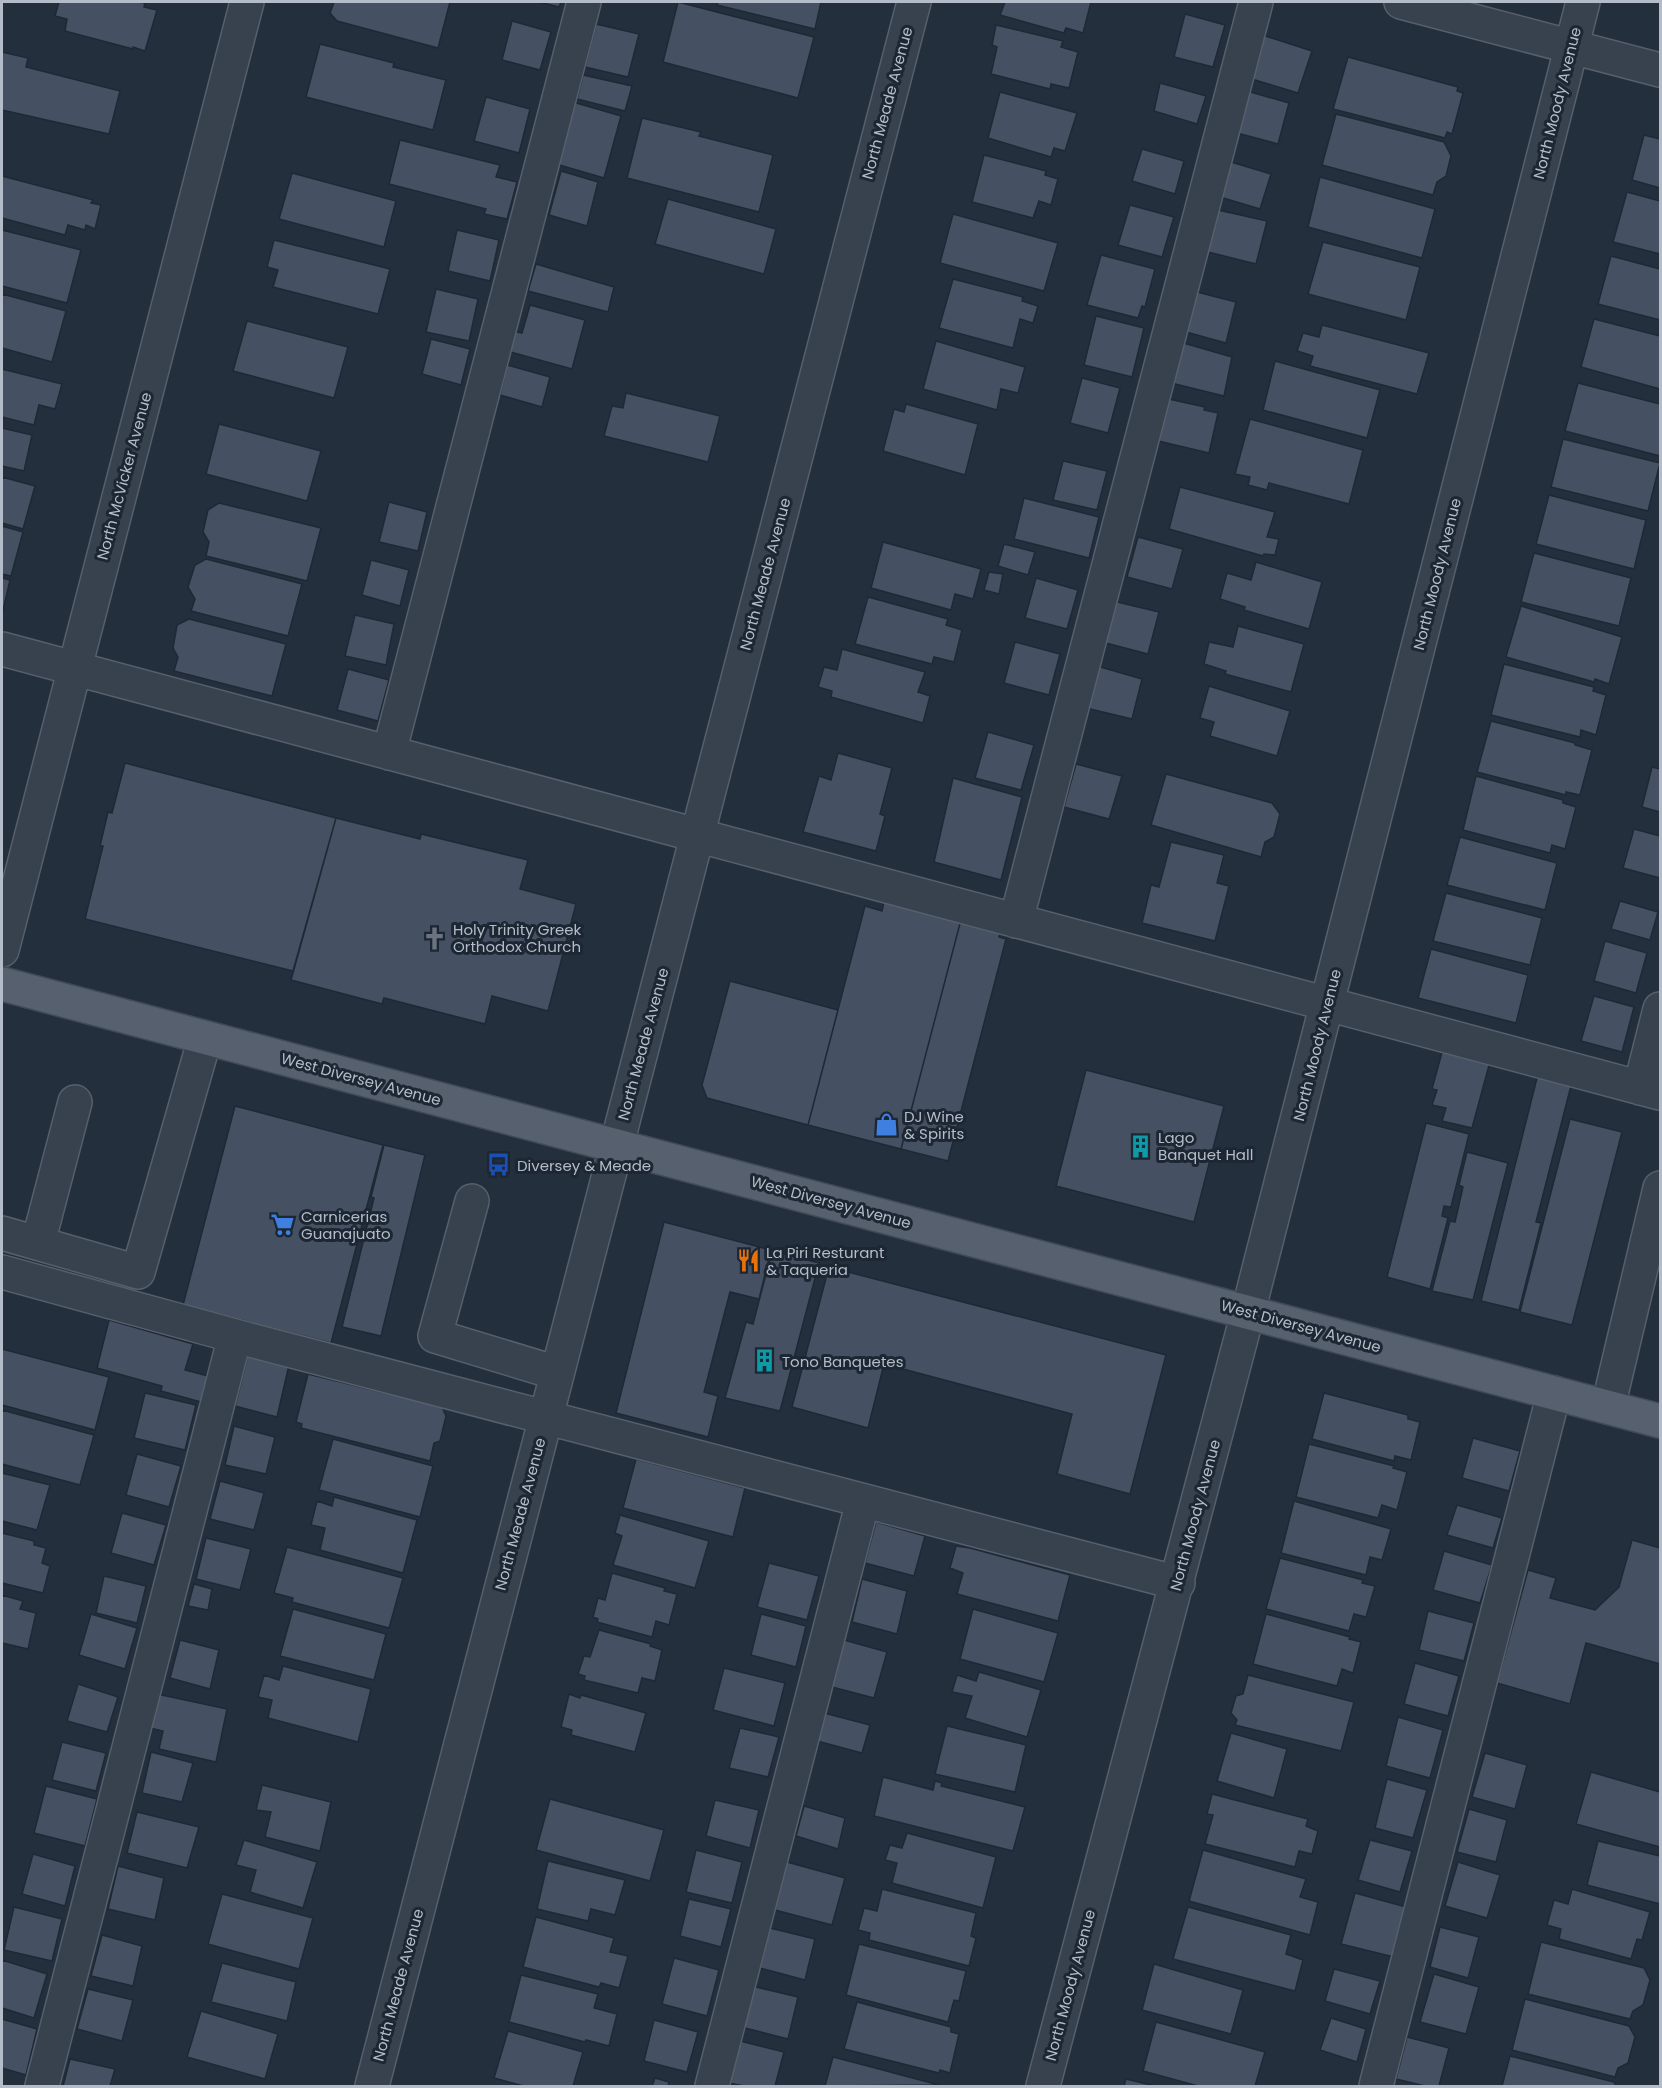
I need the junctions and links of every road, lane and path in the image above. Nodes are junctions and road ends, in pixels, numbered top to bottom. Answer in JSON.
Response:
{"nodes":[{"id":1,"x":248,"y":2,"type":"edge"},
{"id":2,"x":584,"y":2,"type":"edge"},
{"id":3,"x":914,"y":2,"type":"edge"},
{"id":4,"x":1256,"y":2,"type":"edge"},
{"id":5,"x":1401,"y":2,"type":"edge"},
{"id":6,"x":1583,"y":2,"type":"edge"},
{"id":7,"x":1571,"y":46,"type":"junction"},
{"id":8,"x":1660,"y":70,"type":"edge"},
{"id":9,"x":2,"y":649,"type":"edge"},
{"id":10,"x":74,"y":669,"type":"junction"},
{"id":11,"x":389,"y":753,"type":"junction"},
{"id":12,"x":697,"y":835,"type":"junction"},
{"id":13,"x":1016,"y":921,"type":"junction"},
{"id":14,"x":2,"y":950,"type":"edge"},
{"id":15,"x":2,"y":984,"type":"edge"},
{"id":16,"x":1327,"y":1004,"type":"junction"},
{"id":17,"x":1660,"y":1009,"type":"edge"},
{"id":18,"x":205,"y":1038,"type":"junction"},
{"id":19,"x":1650,"y":1091,"type":"edge"},
{"id":20,"x":75,"y":1102,"type":"dead end"},
{"id":21,"x":616,"y":1146,"type":"junction"},
{"id":22,"x":1660,"y":1188,"type":"edge"},
{"id":23,"x":472,"y":1201,"type":"dead end"},
{"id":24,"x":2,"y":1233,"type":"edge"},
{"id":25,"x":38,"y":1243,"type":"junction"},
{"id":26,"x":1651,"y":1266,"type":"edge"},
{"id":27,"x":2,"y":1272,"type":"edge"},
{"id":28,"x":1248,"y":1312,"type":"junction"},
{"id":29,"x":235,"y":1336,"type":"junction"},
{"id":30,"x":557,"y":1373,"type":"junction"},
{"id":31,"x":1554,"y":1393,"type":"junction"},
{"id":32,"x":1608,"y":1407,"type":"junction"},
{"id":33,"x":545,"y":1418,"type":"junction"},
{"id":34,"x":1660,"y":1421,"type":"edge"},
{"id":35,"x":863,"y":1501,"type":"junction"},
{"id":36,"x":1178,"y":1583,"type":"junction"},
{"id":37,"x":42,"y":2086,"type":"edge"},
{"id":38,"x":372,"y":2086,"type":"edge"},
{"id":39,"x":712,"y":2086,"type":"edge"},
{"id":40,"x":1043,"y":2086,"type":"edge"},
{"id":41,"x":1376,"y":2086,"type":"edge"}],
"edges":[{"from":1,"to":10,"type":"street","name":"North McVicker Avenue"},
{"from":2,"to":11,"type":"street"},
{"from":3,"to":12,"type":"street","name":"North Meade Avenue"},
{"from":4,"to":13,"type":"street"},
{"from":5,"to":7,"type":"street"},
{"from":6,"to":7,"type":"street","name":"North Moody Avenue"},
{"from":7,"to":8,"type":"street"},
{"from":7,"to":16,"type":"street","name":"North Moody Avenue"},
{"from":9,"to":10,"type":"street"},
{"from":10,"to":11,"type":"street"},
{"from":10,"to":14,"type":"street","name":"North McVicker Avenue"},
{"from":11,"to":12,"type":"street"},
{"from":12,"to":13,"type":"street"},
{"from":12,"to":21,"type":"street","name":"North Meade Avenue"},
{"from":13,"to":16,"type":"street"},
{"from":15,"to":18,"type":"main road","name":"West Diversey Avenue"},
{"from":16,"to":19,"type":"street"},
{"from":16,"to":28,"type":"street","name":"North Moody Avenue"},
{"from":17,"to":19,"type":"street"},
{"from":18,"to":21,"type":"main road","name":"West Diversey Avenue"},
{"from":18,"to":25,"type":"street"},
{"from":20,"to":25,"type":"street"},
{"from":21,"to":28,"type":"main road","name":"West Diversey Avenue"},
{"from":21,"to":30,"type":"street","name":"North Meade Avenue"},
{"from":22,"to":26,"type":"street"},
{"from":23,"to":30,"type":"street"},
{"from":24,"to":25,"type":"street"},
{"from":26,"to":32,"type":"street"},
{"from":27,"to":29,"type":"street"},
{"from":28,"to":31,"type":"main road","name":"West Diversey Avenue"},
{"from":28,"to":36,"type":"street","name":"North Moody Avenue"},
{"from":29,"to":33,"type":"street"},
{"from":29,"to":37,"type":"street"},
{"from":30,"to":33,"type":"street","name":"North Meade Avenue"},
{"from":31,"to":32,"type":"main road","name":"West Diversey Avenue"},
{"from":31,"to":41,"type":"street"},
{"from":32,"to":34,"type":"main road","name":"West Diversey Avenue"},
{"from":33,"to":35,"type":"street"},
{"from":33,"to":38,"type":"street","name":"North Meade Avenue"},
{"from":35,"to":36,"type":"street"},
{"from":35,"to":39,"type":"street"},
{"from":36,"to":40,"type":"street","name":"North Moody Avenue"}]}
